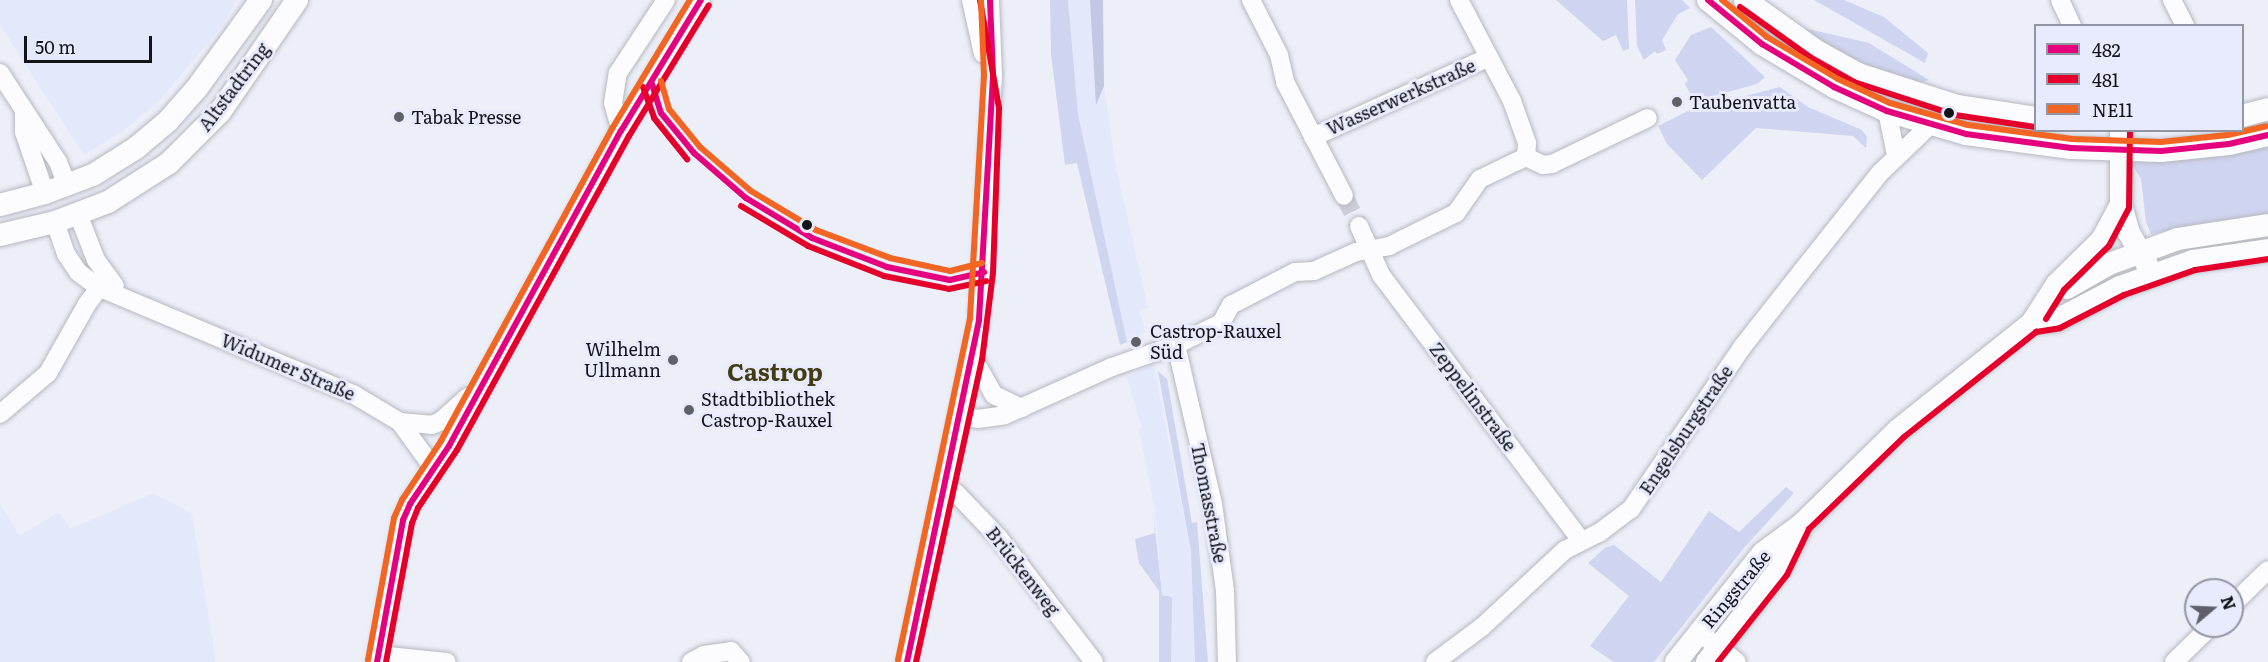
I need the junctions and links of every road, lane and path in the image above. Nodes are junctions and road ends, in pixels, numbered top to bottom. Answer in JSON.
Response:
{"nodes":[{"id":1,"x":261,"y":0,"type":"edge"},
{"id":2,"x":297,"y":0,"type":"edge"},
{"id":3,"x":666,"y":0,"type":"edge"},
{"id":4,"x":700,"y":0,"type":"edge"},
{"id":5,"x":971,"y":0,"type":"edge"},
{"id":6,"x":990,"y":0,"type":"edge"},
{"id":7,"x":1251,"y":0,"type":"edge"},
{"id":8,"x":1459,"y":0,"type":"edge"},
{"id":9,"x":1708,"y":0,"type":"edge"},
{"id":10,"x":2060,"y":0,"type":"edge"},
{"id":11,"x":2172,"y":0,"type":"edge"},
{"id":12,"x":1749,"y":3,"type":"edge"},
{"id":13,"x":2071,"y":24,"type":"edge"},
{"id":14,"x":2184,"y":24,"type":"edge"},
{"id":15,"x":1489,"y":57,"type":"junction"},
{"id":16,"x":0,"y":73,"type":"edge"},
{"id":17,"x":990,"y":109,"type":"junction"},
{"id":18,"x":2268,"y":109,"type":"edge"},
{"id":19,"x":24,"y":111,"type":"junction"},
{"id":20,"x":1887,"y":111,"type":"junction"},
{"id":21,"x":2244,"y":115,"type":"edge"},
{"id":22,"x":1648,"y":118,"type":"dead end"},
{"id":23,"x":2034,"y":118,"type":"edge"},
{"id":24,"x":1930,"y":125,"type":"junction"},
{"id":25,"x":621,"y":131,"type":"junction"},
{"id":26,"x":2268,"y":135,"type":"edge"},
{"id":27,"x":1314,"y":137,"type":"junction"},
{"id":28,"x":2120,"y":140,"type":"edge"},
{"id":29,"x":1896,"y":155,"type":"junction"},
{"id":30,"x":1526,"y":157,"type":"junction"},
{"id":31,"x":67,"y":185,"type":"junction"},
{"id":32,"x":45,"y":193,"type":"junction"},
{"id":33,"x":1344,"y":196,"type":"tunnel mouth"},
{"id":34,"x":0,"y":205,"type":"edge"},
{"id":35,"x":2121,"y":205,"type":"junction"},
{"id":36,"x":78,"y":214,"type":"junction"},
{"id":37,"x":55,"y":222,"type":"junction"},
{"id":38,"x":2268,"y":225,"type":"edge"},
{"id":39,"x":1359,"y":226,"type":"tunnel mouth"},
{"id":40,"x":0,"y":235,"type":"edge"},
{"id":41,"x":2268,"y":250,"type":"edge"},
{"id":42,"x":1370,"y":251,"type":"junction"},
{"id":43,"x":2139,"y":251,"type":"junction"},
{"id":44,"x":2153,"y":273,"type":"junction"},
{"id":45,"x":102,"y":282,"type":"junction"},
{"id":46,"x":2045,"y":301,"type":"junction"},
{"id":47,"x":2032,"y":323,"type":"junction"},
{"id":48,"x":1176,"y":345,"type":"junction"},
{"id":49,"x":972,"y":358,"type":"junction"},
{"id":50,"x":490,"y":375,"type":"junction"},
{"id":51,"x":1022,"y":408,"type":"junction"},
{"id":52,"x":0,"y":414,"type":"edge"},
{"id":53,"x":960,"y":416,"type":"junction"},
{"id":54,"x":400,"y":422,"type":"junction"},
{"id":55,"x":429,"y":475,"type":"junction"},
{"id":56,"x":945,"y":488,"type":"junction"},
{"id":57,"x":1803,"y":525,"type":"junction"},
{"id":58,"x":1581,"y":540,"type":"junction"},
{"id":59,"x":2268,"y":570,"type":"edge"},
{"id":60,"x":2244,"y":593,"type":"edge"},
{"id":61,"x":1699,"y":632,"type":"junction"},
{"id":62,"x":2199,"y":638,"type":"edge"},
{"id":63,"x":1713,"y":655,"type":"edge"},
{"id":64,"x":377,"y":658,"type":"edge"},
{"id":65,"x":447,"y":662,"type":"edge"},
{"id":66,"x":691,"y":662,"type":"edge"},
{"id":67,"x":741,"y":662,"type":"edge"},
{"id":68,"x":908,"y":662,"type":"edge"},
{"id":69,"x":1094,"y":662,"type":"edge"},
{"id":70,"x":1227,"y":662,"type":"edge"},
{"id":71,"x":1435,"y":662,"type":"edge"},
{"id":72,"x":1676,"y":662,"type":"edge"},
{"id":73,"x":1737,"y":662,"type":"edge"},
{"id":74,"x":2174,"y":662,"type":"edge"}],
"edges":[{"from":1,"to":31,"type":"main road","name":"Altstadtring"},
{"from":2,"to":36,"type":"main road","name":"Altstadtring"},
{"from":3,"to":25,"type":"street"},
{"from":4,"to":25,"type":"street"},
{"from":5,"to":17,"type":"street"},
{"from":6,"to":17,"type":"street"},
{"from":7,"to":27,"type":"street","name":"Wasserwerkstraße"},
{"from":8,"to":15,"type":"street"},
{"from":9,"to":20,"type":"main road"},
{"from":10,"to":13,"type":"street"},
{"from":11,"to":14,"type":"street"},
{"from":12,"to":23,"type":"main road"},
{"from":15,"to":27,"type":"street","name":"Wasserwerkstraße"},
{"from":15,"to":30,"type":"street"},
{"from":16,"to":19,"type":"street"},
{"from":17,"to":49,"type":"street"},
{"from":18,"to":21,"type":"main road"},
{"from":19,"to":31,"type":"street"},
{"from":19,"to":32,"type":"street"},
{"from":20,"to":24,"type":"main road"},
{"from":20,"to":29,"type":"street"},
{"from":22,"to":30,"type":"street"},
{"from":24,"to":28,"type":"main road"},
{"from":24,"to":29,"type":"street","name":"Engelsburgstraße"},
{"from":25,"to":50,"type":"street"},
{"from":26,"to":28,"type":"main road"},
{"from":27,"to":33,"type":"street","name":"Wasserwerkstraße"},
{"from":28,"to":35,"type":"main road"},
{"from":29,"to":58,"type":"street","name":"Engelsburgstraße"},
{"from":30,"to":42,"type":"street"},
{"from":31,"to":32,"type":"main road","name":"Altstadtring"},
{"from":31,"to":36,"type":"main road"},
{"from":32,"to":34,"type":"main road","name":"Altstadtring"},
{"from":32,"to":37,"type":"main road"},
{"from":35,"to":43,"type":"main road"},
{"from":35,"to":46,"type":"main road","name":"Ringstraße"},
{"from":36,"to":37,"type":"main road","name":"Altstadtring"},
{"from":36,"to":45,"type":"street"},
{"from":37,"to":40,"type":"main road","name":"Altstadtring"},
{"from":37,"to":45,"type":"street","name":"Widumer Straße"},
{"from":38,"to":43,"type":"main road"},
{"from":39,"to":42,"type":"street"},
{"from":41,"to":44,"type":"main road","name":"Ringstraße"},
{"from":42,"to":48,"type":"street"},
{"from":42,"to":58,"type":"street","name":"Zeppelinstraße"},
{"from":43,"to":44,"type":"main road"},
{"from":43,"to":46,"type":"main road"},
{"from":44,"to":47,"type":"main road","name":"Ringstraße"},
{"from":45,"to":52,"type":"street"},
{"from":45,"to":54,"type":"street","name":"Widumer Straße"},
{"from":46,"to":47,"type":"main road","name":"Ringstraße"},
{"from":47,"to":57,"type":"main road","name":"Ringstraße"},
{"from":48,"to":51,"type":"street"},
{"from":48,"to":70,"type":"street","name":"Thomasstraße"},
{"from":49,"to":51,"type":"street"},
{"from":49,"to":53,"type":"street"},
{"from":50,"to":54,"type":"street"},
{"from":50,"to":55,"type":"street"},
{"from":51,"to":53,"type":"street"},
{"from":53,"to":56,"type":"street"},
{"from":54,"to":55,"type":"street","name":"Widumer Straße"},
{"from":55,"to":64,"type":"street"},
{"from":56,"to":68,"type":"street"},
{"from":56,"to":69,"type":"street","name":"Brückenweg"},
{"from":57,"to":61,"type":"main road","name":"Ringstraße"},
{"from":57,"to":63,"type":"main road","name":"Ringstraße"},
{"from":58,"to":71,"type":"street","name":"Engelsburgstraße"},
{"from":59,"to":60,"type":"street"},
{"from":61,"to":63,"type":"street"},
{"from":61,"to":72,"type":"main road","name":"Ringstraße"},
{"from":62,"to":74,"type":"street"},
{"from":63,"to":73,"type":"street"},
{"from":64,"to":65,"type":"street"},
{"from":66,"to":67,"type":"street"}]}
